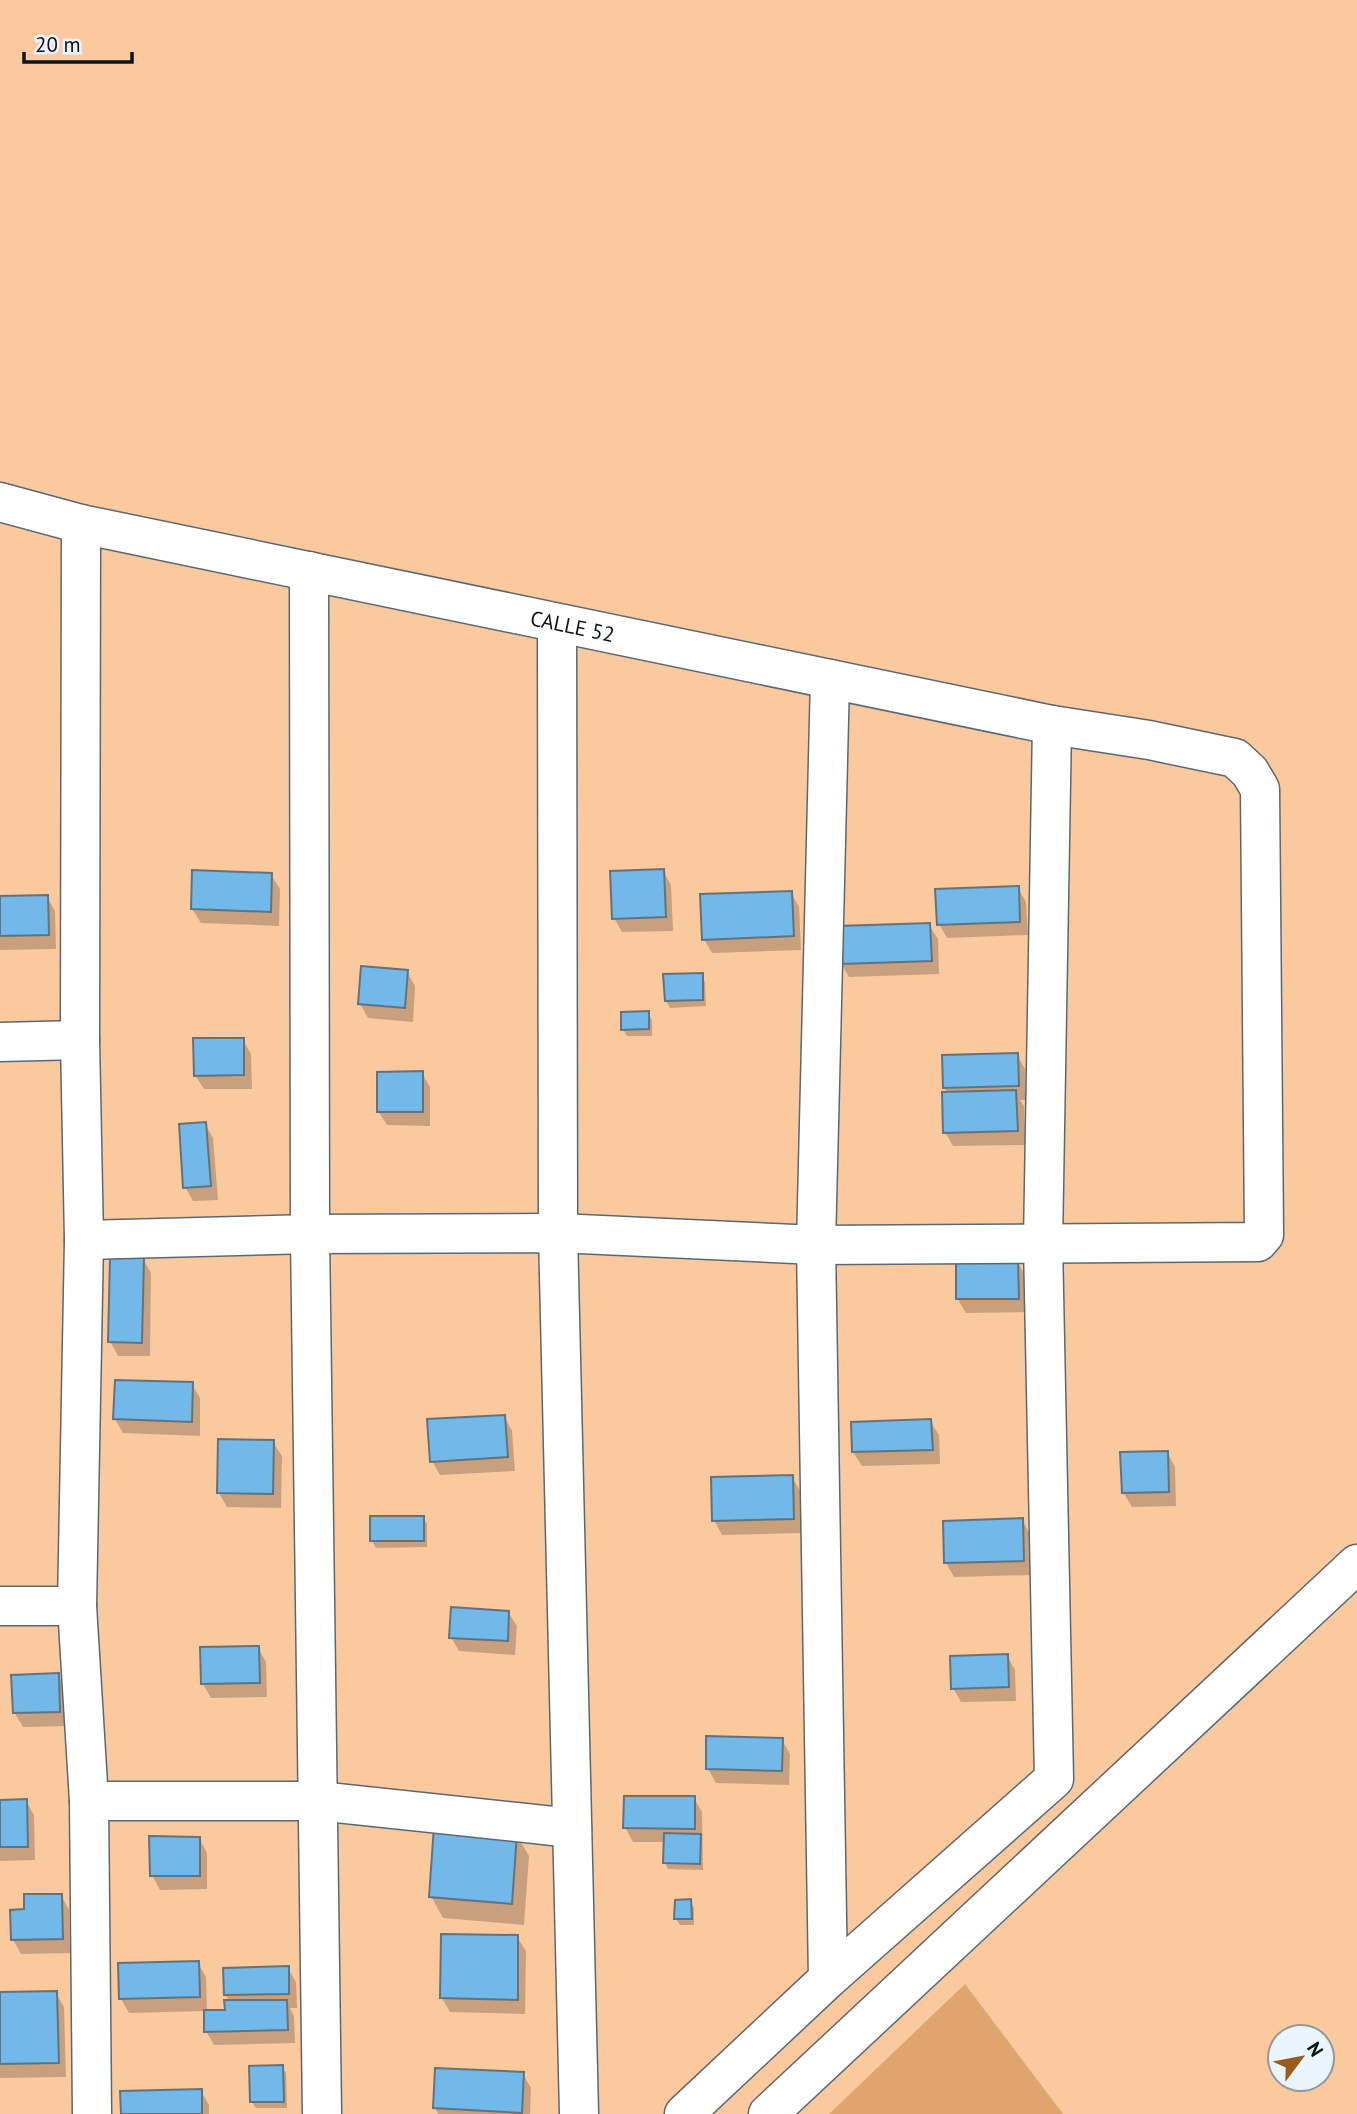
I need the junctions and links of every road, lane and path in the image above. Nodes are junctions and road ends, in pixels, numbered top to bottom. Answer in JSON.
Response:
{"nodes":[{"id":1,"x":0,"y":502,"type":"edge"},
{"id":2,"x":81,"y":524,"type":"junction"},
{"id":3,"x":309,"y":571,"type":"junction"},
{"id":4,"x":557,"y":623,"type":"junction"},
{"id":5,"x":830,"y":678,"type":"junction"},
{"id":6,"x":1052,"y":725,"type":"junction"},
{"id":7,"x":80,"y":1040,"type":"junction"},
{"id":8,"x":0,"y":1042,"type":"edge"},
{"id":9,"x":558,"y":1233,"type":"junction"},
{"id":10,"x":310,"y":1234,"type":"junction"},
{"id":11,"x":84,"y":1240,"type":"junction"},
{"id":12,"x":1044,"y":1243,"type":"junction"},
{"id":13,"x":816,"y":1245,"type":"junction"},
{"id":14,"x":1357,"y":1564,"type":"edge"},
{"id":15,"x":0,"y":1606,"type":"edge"},
{"id":16,"x":77,"y":1606,"type":"junction"},
{"id":17,"x":89,"y":1801,"type":"junction"},
{"id":18,"x":318,"y":1801,"type":"junction"},
{"id":19,"x":572,"y":1828,"type":"junction"},
{"id":20,"x":828,"y":1979,"type":"junction"},
{"id":21,"x":92,"y":2114,"type":"edge"},
{"id":22,"x":322,"y":2114,"type":"edge"},
{"id":23,"x":579,"y":2114,"type":"edge"},
{"id":24,"x":684,"y":2114,"type":"edge"},
{"id":25,"x":768,"y":2114,"type":"edge"}],
"edges":[{"from":1,"to":2,"type":"street","name":"CALLE 52"},
{"from":2,"to":3,"type":"street","name":"CALLE 52"},
{"from":2,"to":7,"type":"street"},
{"from":3,"to":4,"type":"street","name":"CALLE 52"},
{"from":3,"to":10,"type":"street"},
{"from":4,"to":5,"type":"street","name":"CALLE 52"},
{"from":4,"to":9,"type":"street"},
{"from":5,"to":6,"type":"street","name":"CALLE 52"},
{"from":5,"to":13,"type":"street"},
{"from":6,"to":12,"type":"street"},
{"from":6,"to":12,"type":"street","name":"CALLE 52"},
{"from":7,"to":8,"type":"street"},
{"from":7,"to":11,"type":"street"},
{"from":9,"to":10,"type":"street","name":"CALLE 52"},
{"from":9,"to":13,"type":"street","name":"CALLE 52"},
{"from":9,"to":19,"type":"street"},
{"from":10,"to":11,"type":"street","name":"CALLE 52"},
{"from":10,"to":18,"type":"street"},
{"from":11,"to":16,"type":"street"},
{"from":12,"to":13,"type":"street","name":"CALLE 52"},
{"from":12,"to":20,"type":"street"},
{"from":13,"to":20,"type":"street"},
{"from":14,"to":25,"type":"street"},
{"from":15,"to":16,"type":"street"},
{"from":16,"to":17,"type":"street"},
{"from":17,"to":18,"type":"street"},
{"from":17,"to":21,"type":"street"},
{"from":18,"to":19,"type":"street"},
{"from":18,"to":22,"type":"street"},
{"from":19,"to":23,"type":"street"},
{"from":20,"to":24,"type":"street"}]}
